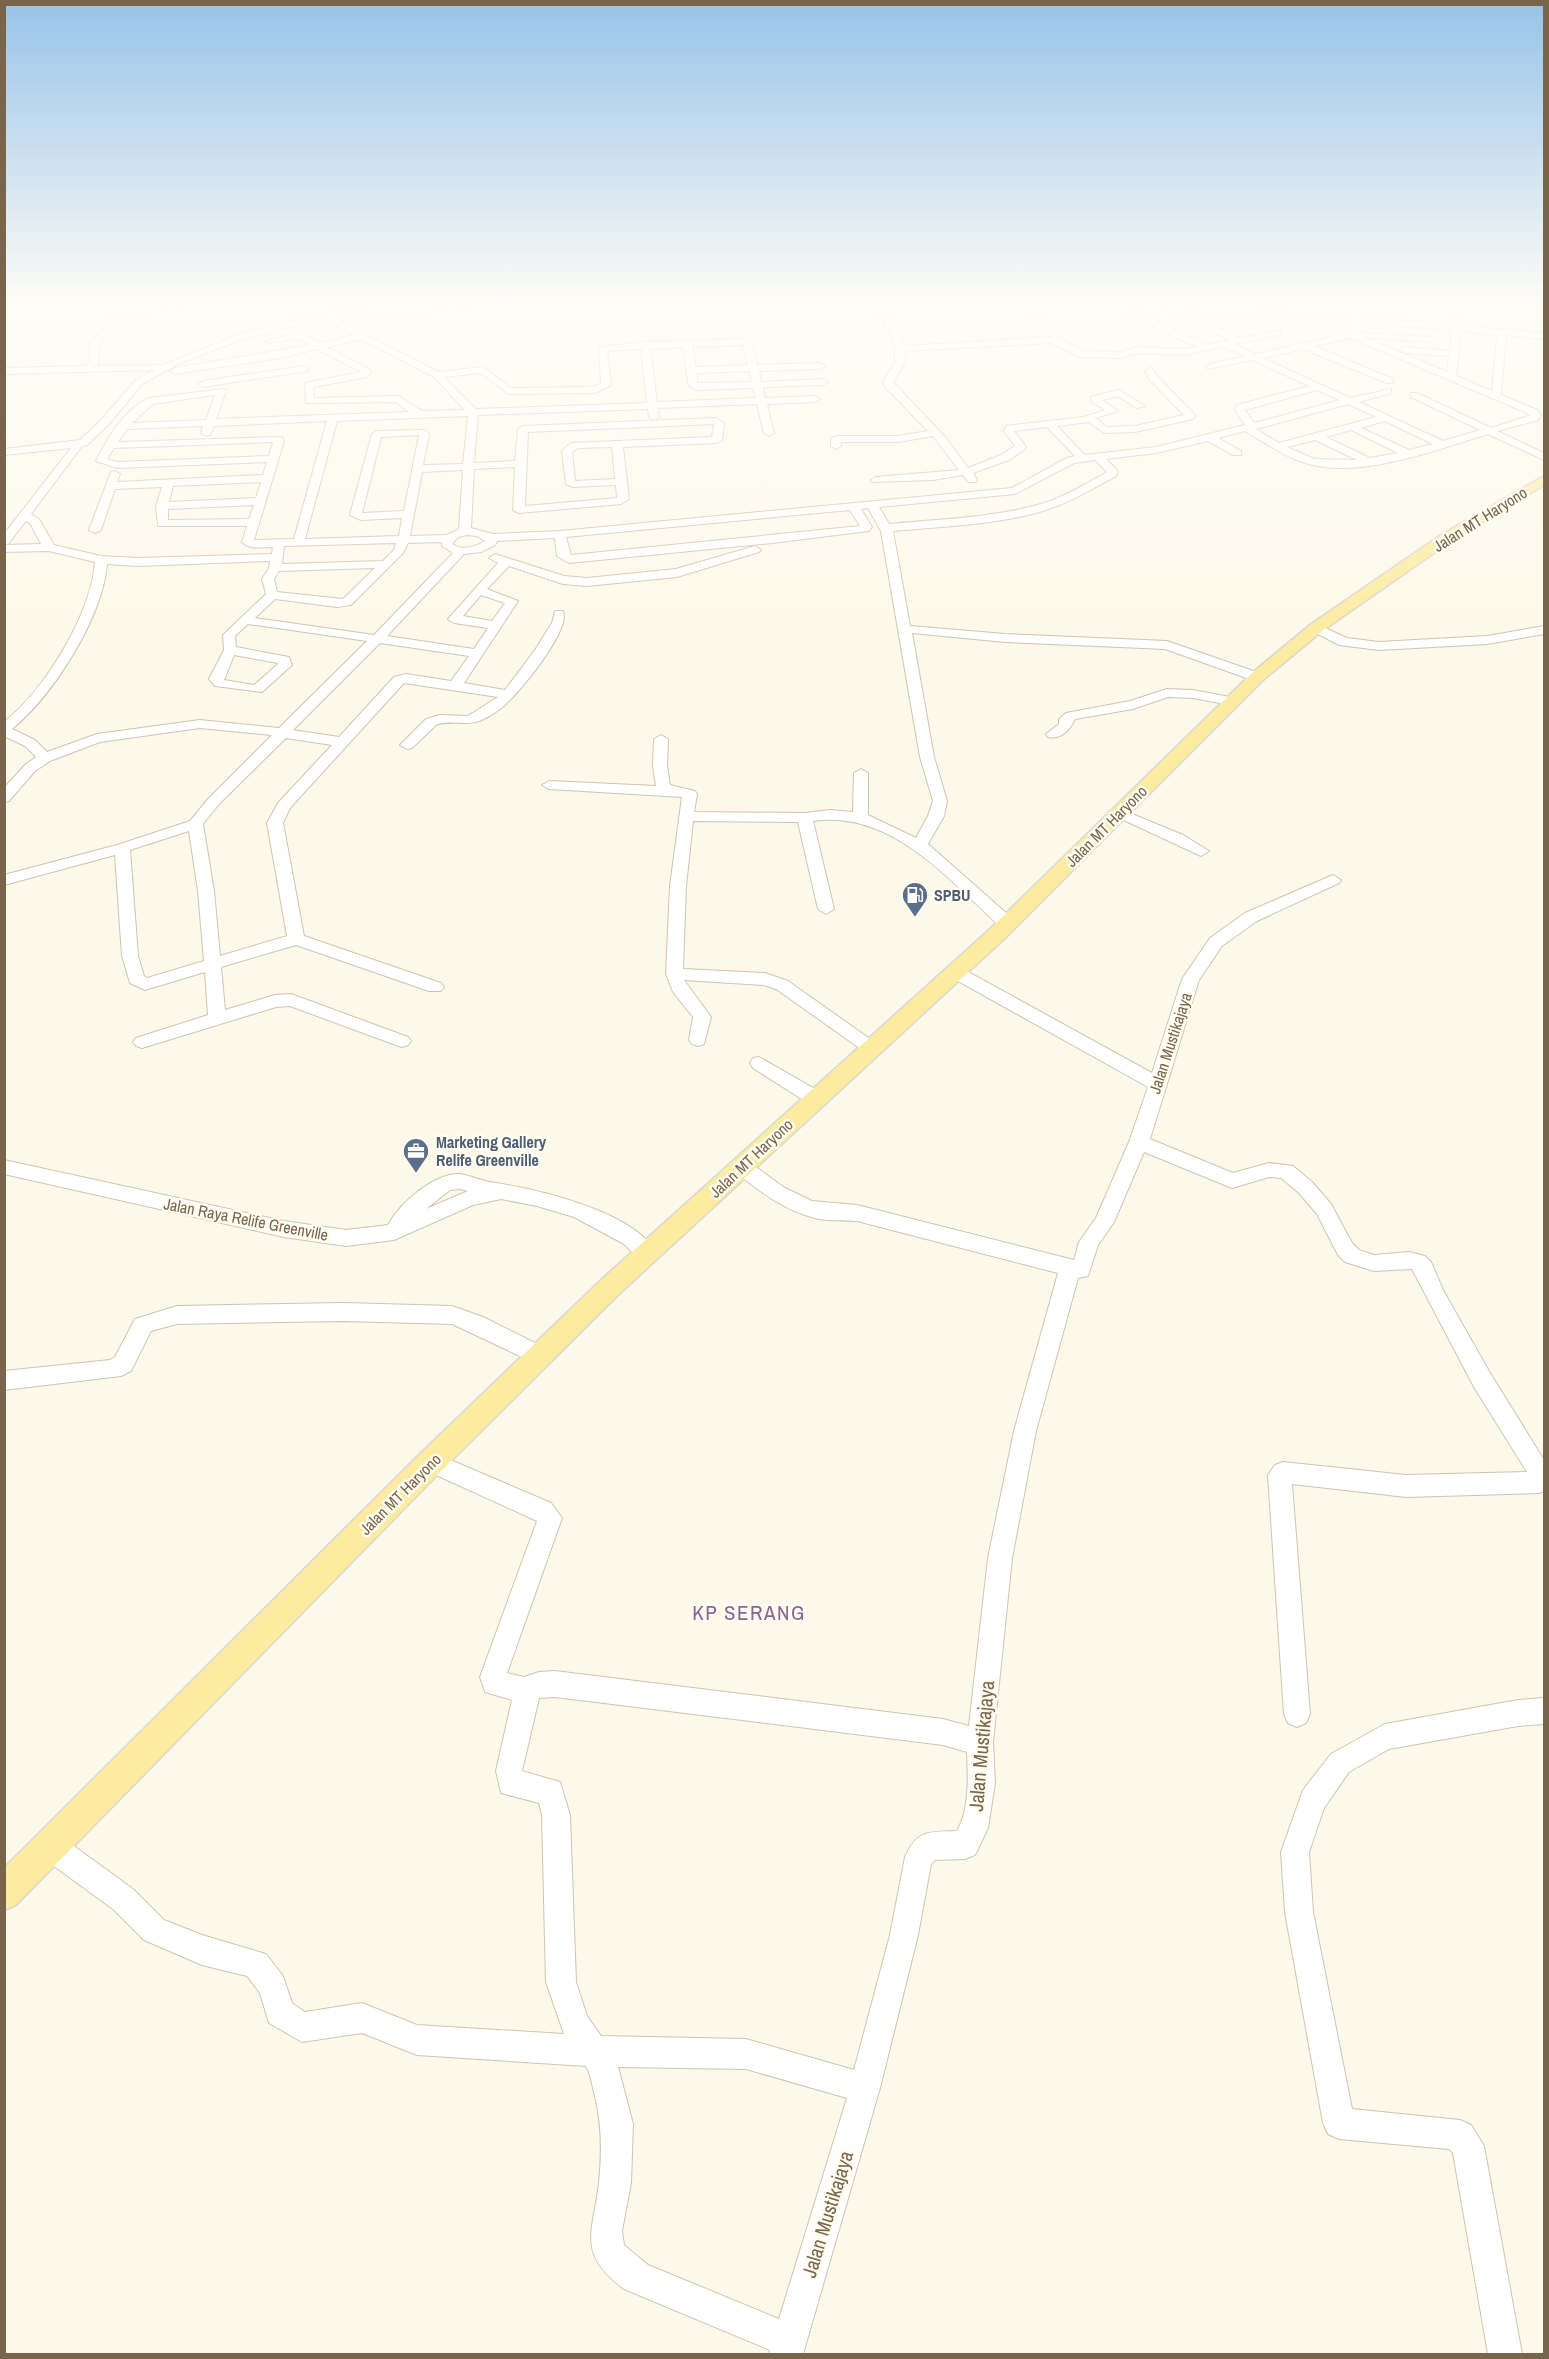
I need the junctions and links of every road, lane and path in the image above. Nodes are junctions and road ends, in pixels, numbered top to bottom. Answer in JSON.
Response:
{"nodes":[{"id":1,"x":112,"y":412,"type":"edge"},
{"id":2,"x":136,"y":412,"type":"edge"},
{"id":3,"x":214,"y":412,"type":"edge"},
{"id":4,"x":416,"y":412,"type":"edge"},
{"id":5,"x":471,"y":412,"type":"edge"},
{"id":6,"x":473,"y":412,"type":"edge"},
{"id":7,"x":653,"y":412,"type":"edge"},
{"id":8,"x":764,"y":412,"type":"edge"},
{"id":9,"x":915,"y":412,"type":"edge"},
{"id":10,"x":1109,"y":412,"type":"edge"},
{"id":11,"x":1186,"y":412,"type":"edge"},
{"id":12,"x":1241,"y":412,"type":"edge"},
{"id":13,"x":1311,"y":412,"type":"edge"},
{"id":14,"x":1373,"y":412,"type":"edge"},
{"id":15,"x":1459,"y":412,"type":"edge"},
{"id":16,"x":1533,"y":412,"type":"edge"},
{"id":17,"x":419,"y":414,"type":"junction"},
{"id":18,"x":333,"y":418,"type":"junction"},
{"id":19,"x":1386,"y":418,"type":"junction"},
{"id":20,"x":1091,"y":419,"type":"junction"},
{"id":21,"x":211,"y":423,"type":"junction"},
{"id":22,"x":654,"y":423,"type":"junction"},
{"id":23,"x":1050,"y":424,"type":"junction"},
{"id":24,"x":124,"y":426,"type":"junction"},
{"id":25,"x":1352,"y":427,"type":"junction"},
{"id":26,"x":1250,"y":428,"type":"junction"},
{"id":27,"x":769,"y":433,"type":"dead end"},
{"id":28,"x":935,"y":433,"type":"junction"},
{"id":29,"x":1502,"y":434,"type":"junction"},
{"id":30,"x":1316,"y":436,"type":"junction"},
{"id":31,"x":1210,"y":438,"type":"junction"},
{"id":32,"x":202,"y":441,"type":"junction"},
{"id":33,"x":617,"y":444,"type":"junction"},
{"id":34,"x":1442,"y":444,"type":"junction"},
{"id":35,"x":78,"y":445,"type":"junction"},
{"id":36,"x":111,"y":445,"type":"junction"},
{"id":37,"x":836,"y":446,"type":"dead end"},
{"id":38,"x":1279,"y":446,"type":"junction"},
{"id":39,"x":1545,"y":450,"type":"edge"},
{"id":40,"x":4,"y":452,"type":"edge"},
{"id":41,"x":1237,"y":453,"type":"dead end"},
{"id":42,"x":1406,"y":453,"type":"junction"},
{"id":43,"x":1097,"y":456,"type":"junction"},
{"id":44,"x":1545,"y":457,"type":"edge"},
{"id":45,"x":1082,"y":458,"type":"junction"},
{"id":46,"x":273,"y":459,"type":"junction"},
{"id":47,"x":1367,"y":461,"type":"junction"},
{"id":48,"x":520,"y":464,"type":"junction"},
{"id":49,"x":117,"y":465,"type":"junction"},
{"id":50,"x":468,"y":467,"type":"junction"},
{"id":51,"x":417,"y":469,"type":"junction"},
{"id":52,"x":967,"y":473,"type":"junction"},
{"id":53,"x":267,"y":478,"type":"junction"},
{"id":54,"x":876,"y":480,"type":"dead end"},
{"id":55,"x":1545,"y":480,"type":"edge"},
{"id":56,"x":620,"y":482,"type":"junction"},
{"id":57,"x":168,"y":483,"type":"junction"},
{"id":58,"x":112,"y":486,"type":"junction"},
{"id":59,"x":982,"y":495,"type":"junction"},
{"id":60,"x":967,"y":496,"type":"junction"},
{"id":61,"x":260,"y":501,"type":"junction"},
{"id":62,"x":162,"y":506,"type":"junction"},
{"id":63,"x":864,"y":506,"type":"junction"},
{"id":64,"x":409,"y":514,"type":"junction"},
{"id":65,"x":24,"y":515,"type":"junction"},
{"id":66,"x":981,"y":519,"type":"junction"},
{"id":67,"x":253,"y":522,"type":"junction"},
{"id":68,"x":95,"y":530,"type":"dead end"},
{"id":69,"x":886,"y":531,"type":"junction"},
{"id":70,"x":465,"y":532,"type":"junction"},
{"id":71,"x":560,"y":534,"type":"junction"},
{"id":72,"x":449,"y":538,"type":"junction"},
{"id":73,"x":491,"y":538,"type":"junction"},
{"id":74,"x":404,"y":539,"type":"junction"},
{"id":75,"x":772,"y":540,"type":"junction"},
{"id":76,"x":4,"y":542,"type":"edge"},
{"id":77,"x":298,"y":544,"type":"junction"},
{"id":78,"x":49,"y":547,"type":"junction"},
{"id":79,"x":4,"y":549,"type":"edge"},
{"id":80,"x":477,"y":550,"type":"junction"},
{"id":81,"x":461,"y":551,"type":"junction"},
{"id":82,"x":277,"y":556,"type":"junction"},
{"id":83,"x":101,"y":560,"type":"junction"},
{"id":84,"x":506,"y":562,"type":"junction"},
{"id":85,"x":385,"y":564,"type":"junction"},
{"id":86,"x":479,"y":590,"type":"junction"},
{"id":87,"x":272,"y":595,"type":"junction"},
{"id":88,"x":559,"y":614,"type":"dead end"},
{"id":89,"x":244,"y":620,"type":"junction"},
{"id":90,"x":496,"y":625,"type":"junction"},
{"id":91,"x":1316,"y":628,"type":"junction"},
{"id":92,"x":906,"y":629,"type":"junction"},
{"id":93,"x":1545,"y":630,"type":"edge"},
{"id":94,"x":376,"y":640,"type":"junction"},
{"id":95,"x":230,"y":650,"type":"junction"},
{"id":96,"x":477,"y":653,"type":"junction"},
{"id":97,"x":1257,"y":677,"type":"junction"},
{"id":98,"x":455,"y":686,"type":"junction"},
{"id":99,"x":508,"y":694,"type":"junction"},
{"id":100,"x":1230,"y":701,"type":"junction"},
{"id":101,"x":4,"y":730,"type":"edge"},
{"id":102,"x":281,"y":733,"type":"junction"},
{"id":103,"x":1053,"y":734,"type":"dead end"},
{"id":104,"x":662,"y":738,"type":"dead end"},
{"id":105,"x":342,"y":742,"type":"junction"},
{"id":106,"x":408,"y":745,"type":"dead end"},
{"id":107,"x":45,"y":758,"type":"junction"},
{"id":108,"x":861,"y":773,"type":"dead end"},
{"id":109,"x":549,"y":785,"type":"dead end"},
{"id":110,"x":668,"y":791,"type":"junction"},
{"id":111,"x":4,"y":798,"type":"edge"},
{"id":112,"x":1120,"y":813,"type":"junction"},
{"id":113,"x":686,"y":816,"type":"junction"},
{"id":114,"x":860,"y":817,"type":"junction"},
{"id":115,"x":805,"y":818,"type":"junction"},
{"id":116,"x":195,"y":824,"type":"junction"},
{"id":117,"x":920,"y":845,"type":"junction"},
{"id":118,"x":122,"y":848,"type":"junction"},
{"id":119,"x":1201,"y":851,"type":"dead end"},
{"id":120,"x":4,"y":880,"type":"edge"},
{"id":121,"x":1333,"y":880,"type":"dead end"},
{"id":122,"x":826,"y":909,"type":"dead end"},
{"id":123,"x":1008,"y":924,"type":"junction"},
{"id":124,"x":296,"y":939,"type":"junction"},
{"id":125,"x":213,"y":964,"type":"junction"},
{"id":126,"x":955,"y":972,"type":"junction"},
{"id":127,"x":674,"y":974,"type":"junction"},
{"id":128,"x":435,"y":987,"type":"dead end"},
{"id":129,"x":217,"y":1018,"type":"junction"},
{"id":130,"x":698,"y":1040,"type":"dead end"},
{"id":131,"x":402,"y":1041,"type":"dead end"},
{"id":132,"x":142,"y":1042,"type":"dead end"},
{"id":133,"x":871,"y":1048,"type":"junction"},
{"id":134,"x":759,"y":1063,"type":"dead end"},
{"id":135,"x":1156,"y":1083,"type":"junction"},
{"id":136,"x":815,"y":1098,"type":"junction"},
{"id":137,"x":1138,"y":1142,"type":"junction"},
{"id":138,"x":4,"y":1167,"type":"edge"},
{"id":139,"x":742,"y":1167,"type":"junction"},
{"id":140,"x":648,"y":1255,"type":"junction"},
{"id":141,"x":1075,"y":1269,"type":"junction"},
{"id":142,"x":539,"y":1356,"type":"junction"},
{"id":143,"x":4,"y":1381,"type":"edge"},
{"id":144,"x":431,"y":1462,"type":"junction"},
{"id":145,"x":524,"y":1690,"type":"junction"},
{"id":146,"x":1545,"y":1711,"type":"edge"},
{"id":147,"x":1297,"y":1713,"type":"dead end"},
{"id":148,"x":980,"y":1742,"type":"junction"},
{"id":149,"x":50,"y":1846,"type":"junction"},
{"id":150,"x":4,"y":1893,"type":"edge"},
{"id":151,"x":593,"y":2051,"type":"junction"},
{"id":152,"x":866,"y":2088,"type":"junction"},
{"id":153,"x":787,"y":2347,"type":"edge"},
{"id":154,"x":1505,"y":2355,"type":"edge"}],
"edges":[{"from":1,"to":35,"type":"street"},
{"from":2,"to":24,"type":"street"},
{"from":3,"to":21,"type":"street"},
{"from":4,"to":17,"type":"street"},
{"from":5,"to":17,"type":"street"},
{"from":6,"to":50,"type":"street"},
{"from":7,"to":22,"type":"street"},
{"from":8,"to":27,"type":"street"},
{"from":9,"to":28,"type":"street"},
{"from":10,"to":20,"type":"street"},
{"from":11,"to":20,"type":"street"},
{"from":12,"to":26,"type":"street"},
{"from":13,"to":26,"type":"street"},
{"from":14,"to":19,"type":"street"},
{"from":15,"to":29,"type":"street"},
{"from":16,"to":29,"type":"street"},
{"from":17,"to":18,"type":"street"},
{"from":18,"to":21,"type":"street"},
{"from":18,"to":77,"type":"street"},
{"from":19,"to":25,"type":"street"},
{"from":19,"to":34,"type":"street"},
{"from":20,"to":23,"type":"street"},
{"from":21,"to":24,"type":"street"},
{"from":21,"to":32,"type":"street"},
{"from":22,"to":33,"type":"street"},
{"from":22,"to":48,"type":"street"},
{"from":23,"to":45,"type":"street"},
{"from":23,"to":52,"type":"street"},
{"from":24,"to":36,"type":"street"},
{"from":25,"to":30,"type":"street"},
{"from":25,"to":42,"type":"street"},
{"from":26,"to":31,"type":"street"},
{"from":26,"to":38,"type":"street"},
{"from":28,"to":37,"type":"street"},
{"from":28,"to":52,"type":"street"},
{"from":29,"to":34,"type":"street"},
{"from":29,"to":39,"type":"street"},
{"from":29,"to":44,"type":"street"},
{"from":30,"to":38,"type":"street"},
{"from":30,"to":47,"type":"street"},
{"from":31,"to":41,"type":"street"},
{"from":31,"to":43,"type":"street"},
{"from":32,"to":36,"type":"street"},
{"from":32,"to":46,"type":"street"},
{"from":33,"to":56,"type":"street"},
{"from":33,"to":56,"type":"street"},
{"from":34,"to":42,"type":"street"},
{"from":35,"to":40,"type":"street"},
{"from":35,"to":65,"type":"street"},
{"from":36,"to":49,"type":"street"},
{"from":38,"to":47,"type":"street"},
{"from":42,"to":47,"type":"street"},
{"from":43,"to":45,"type":"street"},
{"from":43,"to":66,"type":"street"},
{"from":45,"to":59,"type":"street"},
{"from":46,"to":49,"type":"street"},
{"from":46,"to":53,"type":"street"},
{"from":48,"to":50,"type":"street"},
{"from":48,"to":56,"type":"street"},
{"from":49,"to":58,"type":"street"},
{"from":50,"to":51,"type":"street"},
{"from":50,"to":70,"type":"street"},
{"from":51,"to":64,"type":"street"},
{"from":51,"to":64,"type":"street"},
{"from":52,"to":54,"type":"street"},
{"from":52,"to":59,"type":"street"},
{"from":53,"to":57,"type":"street"},
{"from":53,"to":61,"type":"street"},
{"from":55,"to":91,"type":"main road","name":"Jalan MT Haryono"},
{"from":57,"to":58,"type":"street"},
{"from":57,"to":62,"type":"street"},
{"from":58,"to":68,"type":"street"},
{"from":59,"to":60,"type":"street"},
{"from":60,"to":63,"type":"street"},
{"from":60,"to":66,"type":"street"},
{"from":61,"to":62,"type":"street"},
{"from":61,"to":67,"type":"street"},
{"from":62,"to":67,"type":"street"},
{"from":63,"to":69,"type":"street"},
{"from":63,"to":71,"type":"street"},
{"from":63,"to":75,"type":"street"},
{"from":64,"to":74,"type":"street"},
{"from":65,"to":76,"type":"street"},
{"from":65,"to":78,"type":"street"},
{"from":66,"to":69,"type":"street"},
{"from":67,"to":82,"type":"street"},
{"from":69,"to":92,"type":"street"},
{"from":70,"to":72,"type":"street"},
{"from":70,"to":73,"type":"street"},
{"from":71,"to":73,"type":"street"},
{"from":71,"to":75,"type":"street"},
{"from":72,"to":74,"type":"street"},
{"from":72,"to":81,"type":"street"},
{"from":73,"to":80,"type":"street"},
{"from":74,"to":77,"type":"street"},
{"from":74,"to":85,"type":"street"},
{"from":75,"to":84,"type":"street"},
{"from":77,"to":82,"type":"street"},
{"from":78,"to":79,"type":"street"},
{"from":78,"to":83,"type":"street"},
{"from":80,"to":81,"type":"street"},
{"from":80,"to":84,"type":"street"},
{"from":81,"to":94,"type":"street"},
{"from":82,"to":83,"type":"street"},
{"from":82,"to":85,"type":"street"},
{"from":82,"to":87,"type":"street"},
{"from":83,"to":101,"type":"street"},
{"from":84,"to":86,"type":"street"},
{"from":85,"to":87,"type":"street"},
{"from":86,"to":90,"type":"street"},
{"from":86,"to":90,"type":"street"},
{"from":87,"to":89,"type":"street"},
{"from":88,"to":99,"type":"street"},
{"from":89,"to":94,"type":"street"},
{"from":89,"to":95,"type":"street"},
{"from":90,"to":96,"type":"street"},
{"from":91,"to":93,"type":"street"},
{"from":91,"to":97,"type":"main road","name":"Jalan MT Haryono"},
{"from":92,"to":97,"type":"street"},
{"from":92,"to":117,"type":"street"},
{"from":94,"to":96,"type":"street"},
{"from":94,"to":102,"type":"street"},
{"from":95,"to":95,"type":"street"},
{"from":96,"to":98,"type":"street"},
{"from":97,"to":100,"type":"main road","name":"Jalan MT Haryono"},
{"from":98,"to":99,"type":"street"},
{"from":98,"to":105,"type":"street"},
{"from":99,"to":106,"type":"street"},
{"from":100,"to":103,"type":"street"},
{"from":100,"to":112,"type":"main road","name":"Jalan MT Haryono"},
{"from":101,"to":107,"type":"street"},
{"from":102,"to":105,"type":"street"},
{"from":102,"to":107,"type":"street"},
{"from":102,"to":116,"type":"street"},
{"from":104,"to":110,"type":"street"},
{"from":105,"to":124,"type":"street"},
{"from":107,"to":111,"type":"street"},
{"from":108,"to":114,"type":"street"},
{"from":109,"to":110,"type":"street"},
{"from":110,"to":113,"type":"street"},
{"from":112,"to":119,"type":"street"},
{"from":112,"to":123,"type":"main road","name":"Jalan MT Haryono"},
{"from":113,"to":115,"type":"street"},
{"from":113,"to":127,"type":"street"},
{"from":114,"to":115,"type":"street"},
{"from":114,"to":117,"type":"street"},
{"from":115,"to":122,"type":"street"},
{"from":116,"to":118,"type":"street"},
{"from":116,"to":125,"type":"street"},
{"from":117,"to":123,"type":"street"},
{"from":118,"to":120,"type":"street"},
{"from":118,"to":125,"type":"street"},
{"from":121,"to":135,"type":"street","name":"Jalan Mustikajaya"},
{"from":123,"to":126,"type":"main road","name":"Jalan MT Haryono"},
{"from":124,"to":125,"type":"street"},
{"from":124,"to":128,"type":"street"},
{"from":125,"to":129,"type":"street"},
{"from":126,"to":133,"type":"main road","name":"Jalan MT Haryono"},
{"from":126,"to":135,"type":"street"},
{"from":127,"to":130,"type":"street"},
{"from":127,"to":133,"type":"street"},
{"from":129,"to":131,"type":"street"},
{"from":129,"to":132,"type":"street"},
{"from":133,"to":136,"type":"main road","name":"Jalan MT Haryono"},
{"from":134,"to":136,"type":"street"},
{"from":135,"to":137,"type":"street","name":"Jalan Mustikajaya"},
{"from":136,"to":139,"type":"main road","name":"Jalan MT Haryono"},
{"from":137,"to":141,"type":"street","name":"Jalan Mustikajaya"},
{"from":137,"to":147,"type":"street"},
{"from":138,"to":140,"type":"street","name":"Jalan Raya Relife Greenville"},
{"from":139,"to":140,"type":"main road","name":"Jalan MT Haryono"},
{"from":139,"to":141,"type":"street"},
{"from":140,"to":142,"type":"main road","name":"Jalan MT Haryono"},
{"from":141,"to":148,"type":"street","name":"Jalan Mustikajaya"},
{"from":142,"to":143,"type":"street"},
{"from":142,"to":144,"type":"main road","name":"Jalan MT Haryono"},
{"from":144,"to":145,"type":"street"},
{"from":144,"to":149,"type":"main road","name":"Jalan MT Haryono"},
{"from":145,"to":148,"type":"street"},
{"from":145,"to":151,"type":"street"},
{"from":146,"to":154,"type":"street"},
{"from":148,"to":152,"type":"street","name":"Jalan Mustikajaya"},
{"from":149,"to":150,"type":"main road","name":"Jalan MT Haryono"},
{"from":149,"to":151,"type":"street"},
{"from":151,"to":152,"type":"street"},
{"from":151,"to":153,"type":"street"},
{"from":152,"to":153,"type":"street","name":"Jalan Mustikajaya"}]}
